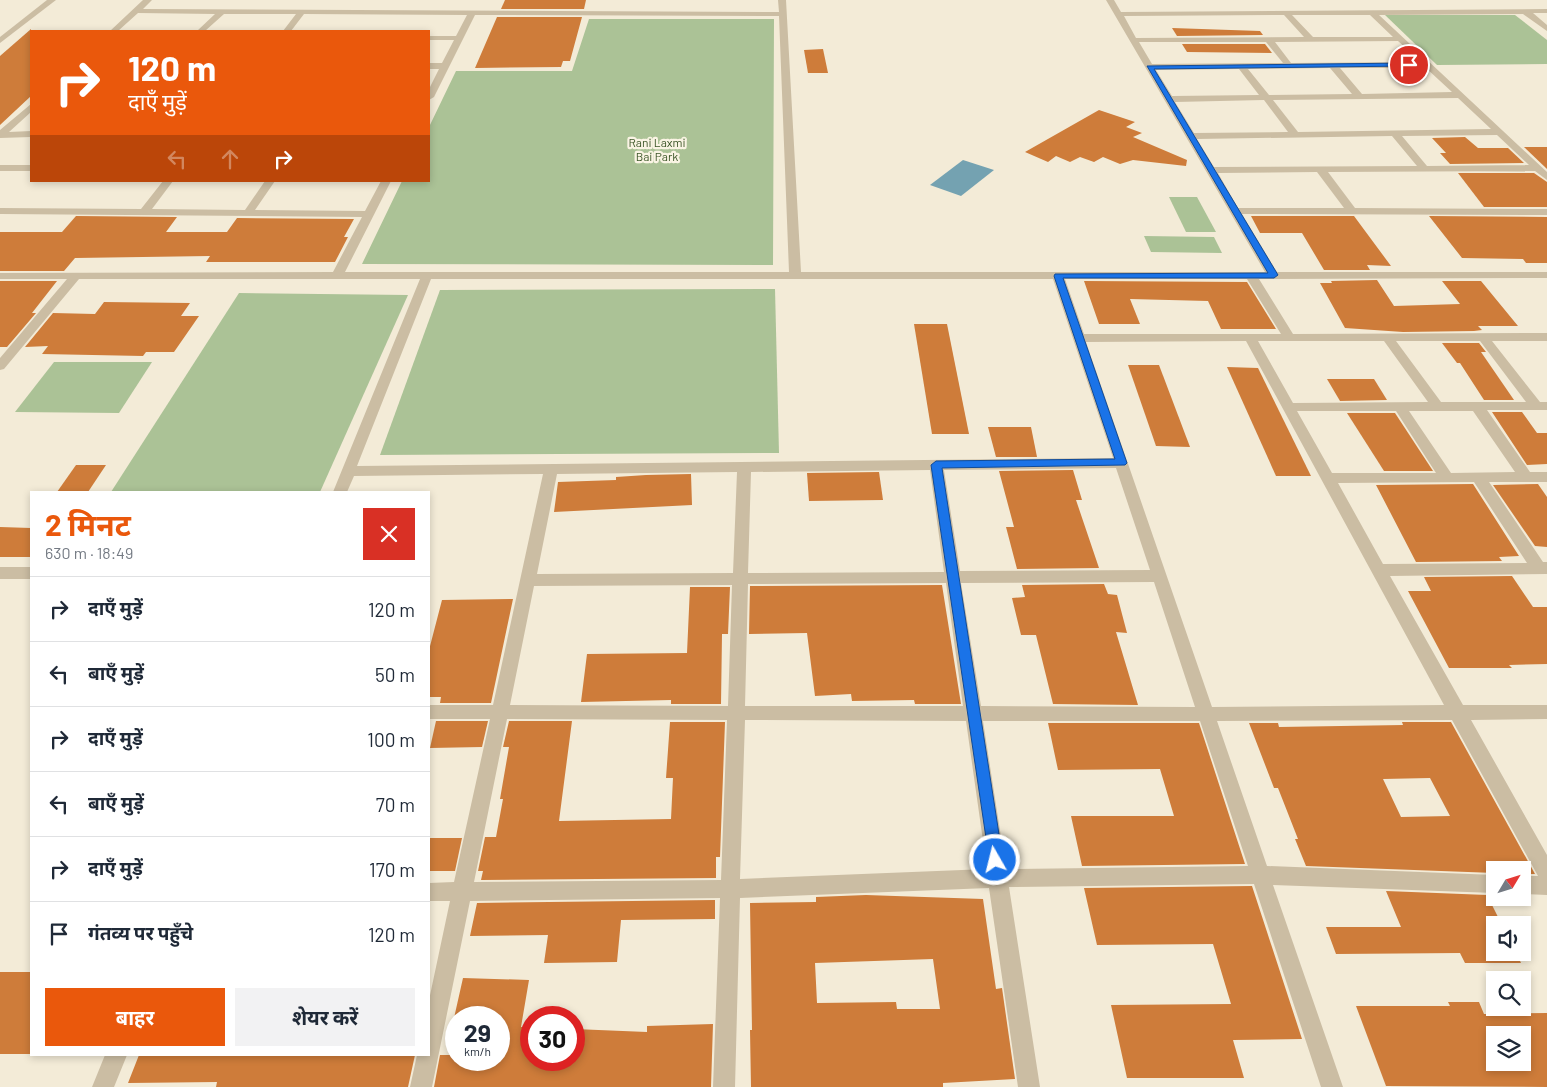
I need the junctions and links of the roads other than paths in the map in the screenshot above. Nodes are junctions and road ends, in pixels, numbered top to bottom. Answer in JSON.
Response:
{"nodes":[{"id":1,"x":52,"y":0,"type":"edge"},
{"id":2,"x":148,"y":0,"type":"edge"},
{"id":3,"x":222,"y":0,"type":"edge"},
{"id":4,"x":293,"y":0,"type":"edge"},
{"id":5,"x":362,"y":0,"type":"edge"},
{"id":6,"x":782,"y":0,"type":"edge"},
{"id":7,"x":1110,"y":0,"type":"edge"},
{"id":8,"x":1539,"y":0,"type":"edge"},
{"id":9,"x":1328,"y":4,"type":"dead end"},
{"id":10,"x":1439,"y":4,"type":"dead end"},
{"id":11,"x":1223,"y":5,"type":"dead end"},
{"id":12,"x":1547,"y":6,"type":"edge"},
{"id":13,"x":136,"y":11,"type":"junction"},
{"id":14,"x":212,"y":11,"type":"junction"},
{"id":15,"x":222,"y":11,"type":"junction"},
{"id":16,"x":1525,"y":11,"type":"junction"},
{"id":17,"x":1547,"y":11,"type":"edge"},
{"id":18,"x":282,"y":12,"type":"junction"},
{"id":19,"x":302,"y":12,"type":"junction"},
{"id":20,"x":354,"y":12,"type":"junction"},
{"id":21,"x":1335,"y":12,"type":"junction"},
{"id":22,"x":1372,"y":12,"type":"junction"},
{"id":23,"x":1449,"y":12,"type":"junction"},
{"id":24,"x":472,"y":13,"type":"junction"},
{"id":25,"x":1229,"y":13,"type":"junction"},
{"id":26,"x":1286,"y":13,"type":"junction"},
{"id":27,"x":783,"y":14,"type":"junction"},
{"id":28,"x":1118,"y":14,"type":"junction"},
{"id":29,"x":1547,"y":29,"type":"edge"},
{"id":30,"x":115,"y":30,"type":"edge"},
{"id":31,"x":202,"y":30,"type":"edge"},
{"id":32,"x":288,"y":30,"type":"edge"},
{"id":33,"x":430,"y":38,"type":"edge"},
{"id":34,"x":459,"y":38,"type":"junction"},
{"id":35,"x":1268,"y":39,"type":"junction"},
{"id":36,"x":1310,"y":39,"type":"junction"},
{"id":37,"x":1400,"y":39,"type":"junction"},
{"id":38,"x":1133,"y":40,"type":"junction"},
{"id":39,"x":0,"y":41,"type":"edge"},
{"id":40,"x":1428,"y":65,"type":"junction"},
{"id":41,"x":430,"y":66,"type":"edge"},
{"id":42,"x":444,"y":66,"type":"junction"},
{"id":43,"x":1242,"y":66,"type":"junction"},
{"id":44,"x":1289,"y":66,"type":"junction"},
{"id":45,"x":1333,"y":66,"type":"junction"},
{"id":46,"x":1150,"y":67,"type":"junction"},
{"id":47,"x":430,"y":94,"type":"edge"},
{"id":48,"x":1460,"y":95,"type":"junction"},
{"id":49,"x":1359,"y":96,"type":"junction"},
{"id":50,"x":1266,"y":98,"type":"junction"},
{"id":51,"x":1168,"y":99,"type":"junction"},
{"id":52,"x":30,"y":108,"type":"edge"},
{"id":53,"x":1499,"y":132,"type":"junction"},
{"id":54,"x":1394,"y":133,"type":"junction"},
{"id":55,"x":30,"y":134,"type":"edge"},
{"id":56,"x":1295,"y":134,"type":"junction"},
{"id":57,"x":0,"y":135,"type":"edge"},
{"id":58,"x":1190,"y":136,"type":"junction"},
{"id":59,"x":0,"y":168,"type":"edge"},
{"id":60,"x":30,"y":168,"type":"edge"},
{"id":61,"x":1424,"y":168,"type":"junction"},
{"id":62,"x":1537,"y":168,"type":"junction"},
{"id":63,"x":1320,"y":169,"type":"junction"},
{"id":64,"x":1211,"y":170,"type":"junction"},
{"id":65,"x":1547,"y":177,"type":"edge"},
{"id":66,"x":167,"y":182,"type":"edge"},
{"id":67,"x":269,"y":182,"type":"edge"},
{"id":68,"x":385,"y":182,"type":"edge"},
{"id":69,"x":0,"y":211,"type":"edge"},
{"id":70,"x":1235,"y":211,"type":"junction"},
{"id":71,"x":144,"y":212,"type":"junction"},
{"id":72,"x":1547,"y":212,"type":"edge"},
{"id":73,"x":248,"y":213,"type":"junction"},
{"id":74,"x":1353,"y":213,"type":"junction"},
{"id":75,"x":369,"y":214,"type":"junction"},
{"id":76,"x":1251,"y":275,"type":"junction"},
{"id":77,"x":1274,"y":275,"type":"junction"},
{"id":78,"x":1547,"y":275,"type":"edge"},
{"id":79,"x":0,"y":276,"type":"edge"},
{"id":80,"x":76,"y":276,"type":"junction"},
{"id":81,"x":338,"y":276,"type":"junction"},
{"id":82,"x":427,"y":276,"type":"junction"},
{"id":83,"x":795,"y":276,"type":"junction"},
{"id":84,"x":1058,"y":276,"type":"junction"},
{"id":85,"x":1289,"y":336,"type":"junction"},
{"id":86,"x":1387,"y":337,"type":"junction"},
{"id":87,"x":1483,"y":337,"type":"junction"},
{"id":88,"x":1547,"y":337,"type":"edge"},
{"id":89,"x":1079,"y":338,"type":"junction"},
{"id":90,"x":1250,"y":338,"type":"junction"},
{"id":91,"x":4,"y":355,"type":"edge"},
{"id":92,"x":0,"y":366,"type":"edge"},
{"id":93,"x":1437,"y":406,"type":"junction"},
{"id":94,"x":1477,"y":406,"type":"junction"},
{"id":95,"x":1541,"y":406,"type":"edge"},
{"id":96,"x":1289,"y":407,"type":"junction"},
{"id":97,"x":1400,"y":407,"type":"junction"},
{"id":98,"x":1121,"y":463,"type":"junction"},
{"id":99,"x":936,"y":465,"type":"junction"},
{"id":100,"x":744,"y":467,"type":"junction"},
{"id":101,"x":551,"y":469,"type":"junction"},
{"id":102,"x":349,"y":471,"type":"junction"},
{"id":103,"x":1478,"y":477,"type":"junction"},
{"id":104,"x":1526,"y":477,"type":"junction"},
{"id":105,"x":1547,"y":477,"type":"edge"},
{"id":106,"x":1328,"y":478,"type":"junction"},
{"id":107,"x":1447,"y":478,"type":"junction"},
{"id":108,"x":340,"y":491,"type":"edge"},
{"id":109,"x":1543,"y":568,"type":"edge"},
{"id":110,"x":1378,"y":570,"type":"junction"},
{"id":111,"x":0,"y":573,"type":"edge"},
{"id":112,"x":30,"y":573,"type":"edge"},
{"id":113,"x":1159,"y":576,"type":"junction"},
{"id":114,"x":953,"y":577,"type":"junction"},
{"id":115,"x":740,"y":578,"type":"junction"},
{"id":116,"x":528,"y":580,"type":"junction"},
{"id":117,"x":430,"y":712,"type":"edge"},
{"id":118,"x":500,"y":712,"type":"junction"},
{"id":119,"x":1547,"y":712,"type":"edge"},
{"id":120,"x":736,"y":713,"type":"junction"},
{"id":121,"x":974,"y":714,"type":"junction"},
{"id":122,"x":1206,"y":714,"type":"junction"},
{"id":123,"x":1458,"y":714,"type":"junction"},
{"id":124,"x":1547,"y":874,"type":"edge"},
{"id":125,"x":1258,"y":875,"type":"junction"},
{"id":126,"x":998,"y":878,"type":"junction"},
{"id":127,"x":1486,"y":884,"type":"edge"},
{"id":128,"x":1531,"y":885,"type":"edge"},
{"id":129,"x":1547,"y":886,"type":"edge"},
{"id":130,"x":730,"y":889,"type":"junction"},
{"id":131,"x":462,"y":891,"type":"junction"},
{"id":132,"x":430,"y":892,"type":"edge"},
{"id":133,"x":430,"y":1044,"type":"edge"},
{"id":134,"x":116,"y":1056,"type":"edge"},
{"id":135,"x":428,"y":1056,"type":"edge"},
{"id":136,"x":103,"y":1087,"type":"edge"},
{"id":137,"x":421,"y":1087,"type":"edge"},
{"id":138,"x":724,"y":1087,"type":"edge"},
{"id":139,"x":1030,"y":1087,"type":"edge"},
{"id":140,"x":1332,"y":1087,"type":"edge"}],
"edges":[{"from":1,"to":39,"type":"street"},
{"from":2,"to":13,"type":"street"},
{"from":3,"to":14,"type":"street"},
{"from":4,"to":18,"type":"street"},
{"from":5,"to":20,"type":"street"},
{"from":6,"to":27,"type":"street"},
{"from":7,"to":28,"type":"street"},
{"from":8,"to":12,"type":"street"},
{"from":9,"to":21,"type":"street"},
{"from":10,"to":23,"type":"street"},
{"from":11,"to":25,"type":"street"},
{"from":13,"to":14,"type":"street"},
{"from":13,"to":30,"type":"street"},
{"from":14,"to":15,"type":"street"},
{"from":15,"to":18,"type":"street"},
{"from":15,"to":31,"type":"street"},
{"from":16,"to":17,"type":"street"},
{"from":16,"to":23,"type":"street"},
{"from":16,"to":29,"type":"street"},
{"from":18,"to":19,"type":"street"},
{"from":19,"to":20,"type":"street"},
{"from":19,"to":32,"type":"street"},
{"from":20,"to":24,"type":"street"},
{"from":21,"to":22,"type":"street"},
{"from":21,"to":26,"type":"street"},
{"from":22,"to":23,"type":"street"},
{"from":22,"to":37,"type":"street"},
{"from":24,"to":27,"type":"street"},
{"from":24,"to":34,"type":"street"},
{"from":25,"to":26,"type":"street"},
{"from":25,"to":28,"type":"street"},
{"from":26,"to":36,"type":"street"},
{"from":27,"to":83,"type":"street"},
{"from":28,"to":38,"type":"street"},
{"from":33,"to":34,"type":"street"},
{"from":34,"to":42,"type":"street"},
{"from":35,"to":36,"type":"street"},
{"from":35,"to":38,"type":"street"},
{"from":35,"to":44,"type":"street"},
{"from":36,"to":37,"type":"street"},
{"from":37,"to":40,"type":"street"},
{"from":38,"to":46,"type":"street"},
{"from":40,"to":45,"type":"street"},
{"from":40,"to":48,"type":"street"},
{"from":41,"to":42,"type":"street"},
{"from":42,"to":47,"type":"street"},
{"from":43,"to":44,"type":"street"},
{"from":43,"to":46,"type":"street"},
{"from":43,"to":50,"type":"street"},
{"from":44,"to":45,"type":"street"},
{"from":45,"to":49,"type":"street"},
{"from":46,"to":51,"type":"street"},
{"from":48,"to":49,"type":"street"},
{"from":48,"to":53,"type":"street"},
{"from":49,"to":50,"type":"street"},
{"from":50,"to":51,"type":"street"},
{"from":50,"to":56,"type":"street"},
{"from":51,"to":58,"type":"street"},
{"from":52,"to":57,"type":"street"},
{"from":53,"to":54,"type":"street"},
{"from":53,"to":62,"type":"street"},
{"from":54,"to":56,"type":"street"},
{"from":54,"to":61,"type":"street"},
{"from":55,"to":57,"type":"street"},
{"from":56,"to":58,"type":"street"},
{"from":58,"to":64,"type":"street"},
{"from":59,"to":60,"type":"street"},
{"from":61,"to":62,"type":"street"},
{"from":61,"to":63,"type":"street"},
{"from":62,"to":65,"type":"street"},
{"from":63,"to":64,"type":"street"},
{"from":63,"to":74,"type":"street"},
{"from":64,"to":70,"type":"street"},
{"from":66,"to":71,"type":"street"},
{"from":67,"to":73,"type":"street"},
{"from":68,"to":75,"type":"street"},
{"from":69,"to":71,"type":"street"},
{"from":70,"to":74,"type":"street"},
{"from":70,"to":77,"type":"street"},
{"from":71,"to":73,"type":"street"},
{"from":72,"to":74,"type":"street"},
{"from":73,"to":75,"type":"street"},
{"from":75,"to":81,"type":"street"},
{"from":76,"to":77,"type":"street"},
{"from":76,"to":84,"type":"street"},
{"from":76,"to":85,"type":"street"},
{"from":77,"to":78,"type":"street"},
{"from":79,"to":80,"type":"street"},
{"from":80,"to":81,"type":"street"},
{"from":80,"to":91,"type":"street"},
{"from":81,"to":82,"type":"street"},
{"from":82,"to":83,"type":"street"},
{"from":82,"to":102,"type":"street"},
{"from":83,"to":84,"type":"street"},
{"from":84,"to":89,"type":"street"},
{"from":85,"to":86,"type":"street"},
{"from":85,"to":90,"type":"street"},
{"from":86,"to":87,"type":"street"},
{"from":86,"to":93,"type":"street"},
{"from":87,"to":88,"type":"street"},
{"from":87,"to":95,"type":"street"},
{"from":89,"to":90,"type":"street"},
{"from":89,"to":98,"type":"street"},
{"from":90,"to":96,"type":"street"},
{"from":91,"to":92,"type":"street"},
{"from":93,"to":94,"type":"street"},
{"from":93,"to":97,"type":"street"},
{"from":94,"to":95,"type":"street"},
{"from":94,"to":104,"type":"street"},
{"from":96,"to":97,"type":"street"},
{"from":96,"to":106,"type":"street"},
{"from":97,"to":107,"type":"street"},
{"from":98,"to":99,"type":"street"},
{"from":98,"to":113,"type":"street"},
{"from":99,"to":100,"type":"street"},
{"from":99,"to":114,"type":"street"},
{"from":100,"to":101,"type":"street"},
{"from":100,"to":115,"type":"street"},
{"from":101,"to":102,"type":"street"},
{"from":101,"to":116,"type":"street"},
{"from":102,"to":108,"type":"street"},
{"from":103,"to":104,"type":"street"},
{"from":103,"to":107,"type":"street"},
{"from":103,"to":109,"type":"street"},
{"from":104,"to":105,"type":"street"},
{"from":106,"to":107,"type":"street"},
{"from":106,"to":110,"type":"street"},
{"from":109,"to":110,"type":"street"},
{"from":110,"to":123,"type":"street"},
{"from":111,"to":112,"type":"street"},
{"from":113,"to":114,"type":"street"},
{"from":113,"to":122,"type":"street"},
{"from":114,"to":115,"type":"street"},
{"from":114,"to":121,"type":"street"},
{"from":115,"to":116,"type":"street"},
{"from":115,"to":120,"type":"street"},
{"from":116,"to":118,"type":"street"},
{"from":117,"to":118,"type":"street"},
{"from":118,"to":120,"type":"street"},
{"from":118,"to":131,"type":"street"},
{"from":119,"to":123,"type":"street"},
{"from":120,"to":121,"type":"street"},
{"from":120,"to":130,"type":"street"},
{"from":121,"to":122,"type":"street"},
{"from":121,"to":126,"type":"street"},
{"from":122,"to":123,"type":"street"},
{"from":122,"to":125,"type":"street"},
{"from":123,"to":124,"type":"street"},
{"from":125,"to":126,"type":"street"},
{"from":125,"to":127,"type":"street"},
{"from":125,"to":140,"type":"street"},
{"from":126,"to":130,"type":"street"},
{"from":126,"to":139,"type":"street"},
{"from":128,"to":129,"type":"street"},
{"from":130,"to":131,"type":"street"},
{"from":130,"to":138,"type":"street"},
{"from":131,"to":132,"type":"street"},
{"from":131,"to":133,"type":"street"},
{"from":134,"to":136,"type":"street"},
{"from":135,"to":137,"type":"street"}]}
